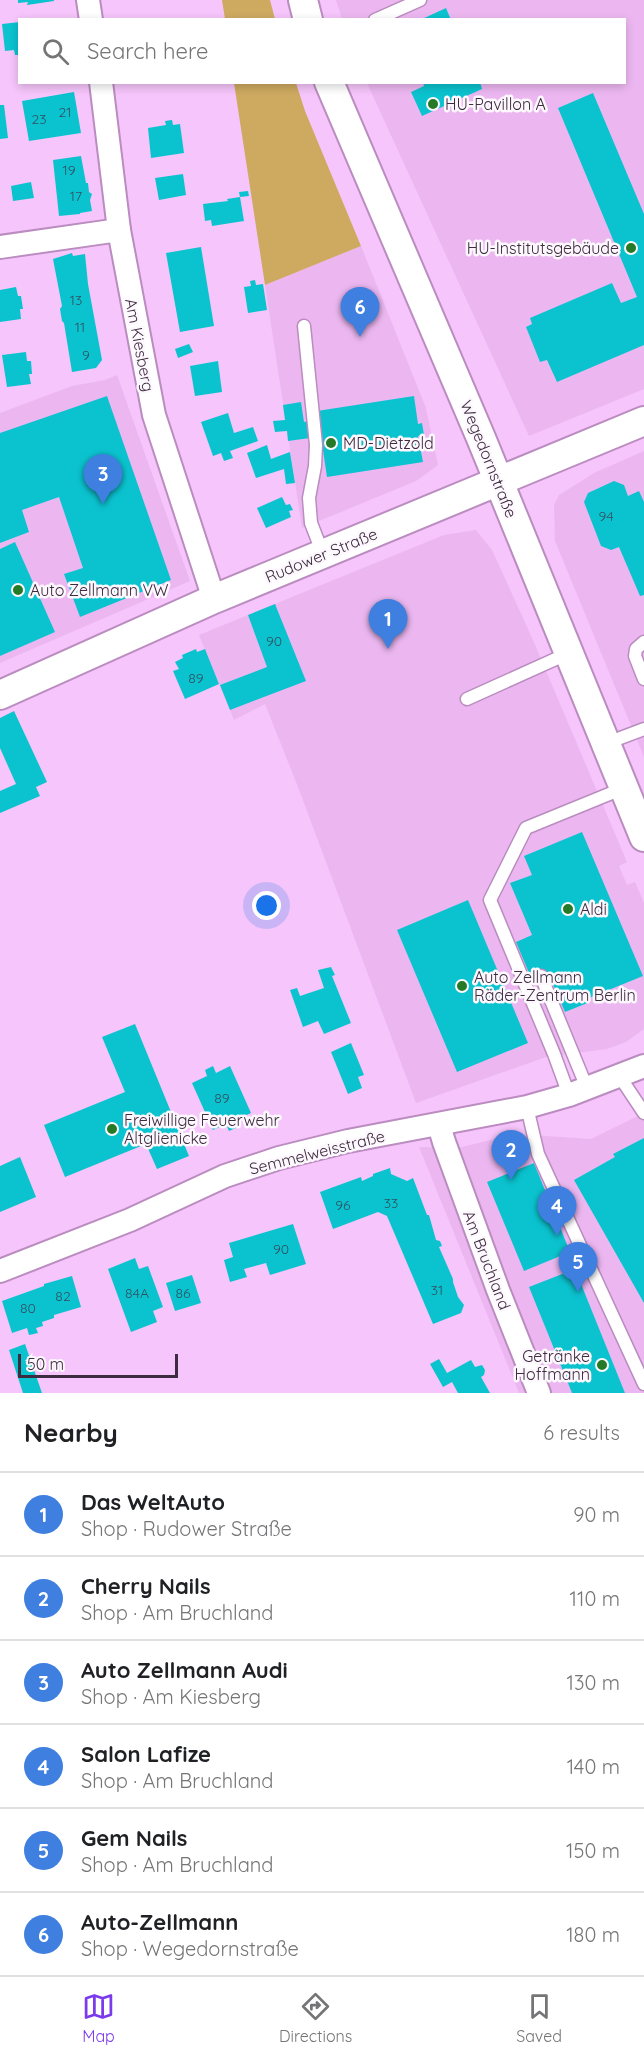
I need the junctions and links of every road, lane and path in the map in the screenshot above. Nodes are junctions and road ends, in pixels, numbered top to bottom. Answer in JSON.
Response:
{"nodes":[{"id":1,"x":88,"y":0,"type":"edge"},
{"id":2,"x":303,"y":0,"type":"edge"},
{"id":3,"x":420,"y":0,"type":"edge"},
{"id":4,"x":91,"y":18,"type":"edge"},
{"id":5,"x":308,"y":18,"type":"edge"},
{"id":6,"x":380,"y":18,"type":"edge"},
{"id":7,"x":100,"y":84,"type":"edge"},
{"id":8,"x":331,"y":84,"type":"edge"},
{"id":9,"x":119,"y":230,"type":"junction"},
{"id":10,"x":0,"y":248,"type":"edge"},
{"id":11,"x":304,"y":326,"type":"dead end"},
{"id":12,"x":644,"y":421,"type":"edge"},
{"id":13,"x":498,"y":482,"type":"junction"},
{"id":14,"x":323,"y":554,"type":"junction"},
{"id":15,"x":214,"y":599,"type":"junction"},
{"id":16,"x":644,"y":642,"type":"edge"},
{"id":17,"x":568,"y":653,"type":"junction"},
{"id":18,"x":644,"y":679,"type":"edge"},
{"id":19,"x":0,"y":694,"type":"edge"},
{"id":20,"x":467,"y":699,"type":"dead end"},
{"id":21,"x":644,"y":729,"type":"edge"},
{"id":22,"x":607,"y":743,"type":"junction"},
{"id":23,"x":624,"y":788,"type":"junction"},
{"id":24,"x":644,"y":837,"type":"edge"},
{"id":25,"x":541,"y":976,"type":"dead end"},
{"id":26,"x":644,"y":1066,"type":"edge"},
{"id":27,"x":620,"y":1077,"type":"junction"},
{"id":28,"x":578,"y":1091,"type":"junction"},
{"id":29,"x":527,"y":1107,"type":"junction"},
{"id":30,"x":644,"y":1113,"type":"edge"},
{"id":31,"x":439,"y":1125,"type":"junction"},
{"id":32,"x":0,"y":1270,"type":"edge"},
{"id":33,"x":644,"y":1384,"type":"edge"},
{"id":34,"x":539,"y":1393,"type":"edge"}],
"edges":[{"from":1,"to":4,"type":"street"},
{"from":2,"to":5,"type":"street"},
{"from":3,"to":6,"type":"lane"},
{"from":7,"to":9,"type":"street","name":"Am Kiesberg"},
{"from":8,"to":13,"type":"street","name":"Wegedornstraße"},
{"from":9,"to":10,"type":"street"},
{"from":9,"to":15,"type":"street","name":"Am Kiesberg"},
{"from":11,"to":14,"type":"lane"},
{"from":12,"to":13,"type":"street","name":"Rudower Straße"},
{"from":13,"to":14,"type":"street","name":"Rudower Straße"},
{"from":13,"to":17,"type":"street","name":"Wegedornstraße"},
{"from":14,"to":15,"type":"street","name":"Rudower Straße"},
{"from":15,"to":19,"type":"street","name":"Rudower Straße"},
{"from":16,"to":18,"type":"lane"},
{"from":17,"to":20,"type":"lane"},
{"from":17,"to":22,"type":"street","name":"Wegedornstraße"},
{"from":21,"to":22,"type":"lane"},
{"from":22,"to":23,"type":"street","name":"Wegedornstraße"},
{"from":23,"to":24,"type":"street","name":"Wegedornstraße"},
{"from":23,"to":28,"type":"lane"},
{"from":25,"to":28,"type":"lane"},
{"from":26,"to":27,"type":"street","name":"Semmelweisstraße"},
{"from":27,"to":28,"type":"street","name":"Semmelweisstraße"},
{"from":27,"to":30,"type":"lane"},
{"from":28,"to":29,"type":"street","name":"Semmelweisstraße"},
{"from":29,"to":31,"type":"street","name":"Semmelweisstraße"},
{"from":29,"to":33,"type":"lane"},
{"from":31,"to":32,"type":"street","name":"Semmelweisstraße"},
{"from":31,"to":34,"type":"street","name":"Am Bruchland"}]}
